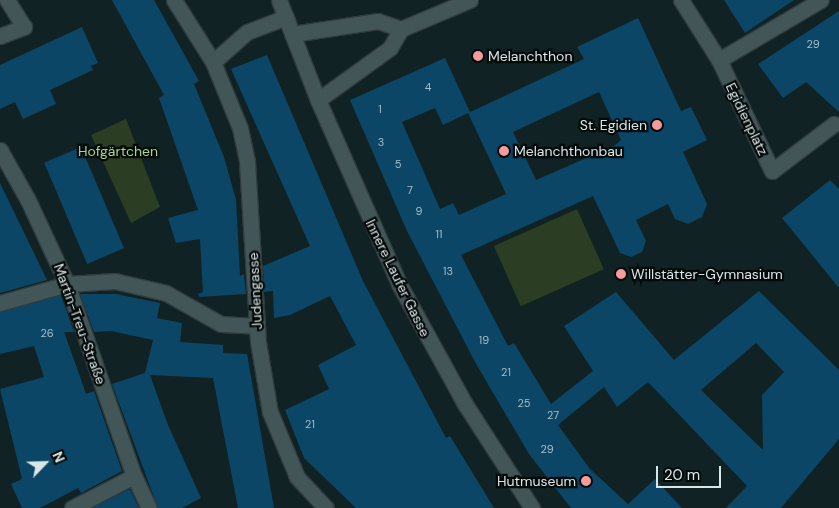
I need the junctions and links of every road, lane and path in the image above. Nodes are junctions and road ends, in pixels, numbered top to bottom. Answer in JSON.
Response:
{"nodes":[{"id":1,"x":7,"y":0,"type":"edge"},
{"id":2,"x":174,"y":0,"type":"edge"},
{"id":3,"x":279,"y":0,"type":"edge"},
{"id":4,"x":470,"y":0,"type":"edge"},
{"id":5,"x":681,"y":0,"type":"edge"},
{"id":6,"x":821,"y":0,"type":"edge"},
{"id":7,"x":286,"y":17,"type":"junction"},
{"id":8,"x":401,"y":29,"type":"junction"},
{"id":9,"x":292,"y":34,"type":"junction"},
{"id":10,"x":0,"y":36,"type":"edge"},
{"id":11,"x":719,"y":60,"type":"junction"},
{"id":12,"x":213,"y":62,"type":"junction"},
{"id":13,"x":318,"y":100,"type":"junction"},
{"id":14,"x":834,"y":124,"type":"dead end"},
{"id":15,"x":0,"y":150,"type":"edge"},
{"id":16,"x":67,"y":284,"type":"junction"},
{"id":17,"x":0,"y":303,"type":"edge"},
{"id":18,"x":257,"y":326,"type":"junction"},
{"id":19,"x":134,"y":476,"type":"junction"},
{"id":20,"x":321,"y":506,"type":"edge"},
{"id":21,"x":72,"y":508,"type":"edge"},
{"id":22,"x":149,"y":508,"type":"edge"},
{"id":23,"x":532,"y":508,"type":"edge"}],
"edges":[{"from":1,"to":10,"type":"street"},
{"from":2,"to":12,"type":"street","name":"Judengasse"},
{"from":3,"to":7,"type":"street","name":"Innere Laufer Gasse"},
{"from":4,"to":8,"type":"street"},
{"from":5,"to":11,"type":"street","name":"Egidienplatz"},
{"from":6,"to":11,"type":"street"},
{"from":7,"to":9,"type":"street","name":"Innere Laufer Gasse"},
{"from":7,"to":12,"type":"street"},
{"from":8,"to":9,"type":"street"},
{"from":8,"to":13,"type":"street"},
{"from":9,"to":13,"type":"street","name":"Innere Laufer Gasse"},
{"from":11,"to":14,"type":"street","name":"Egidienplatz"},
{"from":12,"to":18,"type":"street","name":"Judengasse"},
{"from":13,"to":23,"type":"street","name":"Innere Laufer Gasse"},
{"from":15,"to":16,"type":"street","name":"Martin-Treu-Straße"},
{"from":16,"to":17,"type":"street"},
{"from":16,"to":18,"type":"street"},
{"from":16,"to":19,"type":"street","name":"Martin-Treu-Straße"},
{"from":18,"to":20,"type":"street","name":"Judengasse"},
{"from":19,"to":21,"type":"street"},
{"from":19,"to":22,"type":"street","name":"Martin-Treu-Straße"}]}
